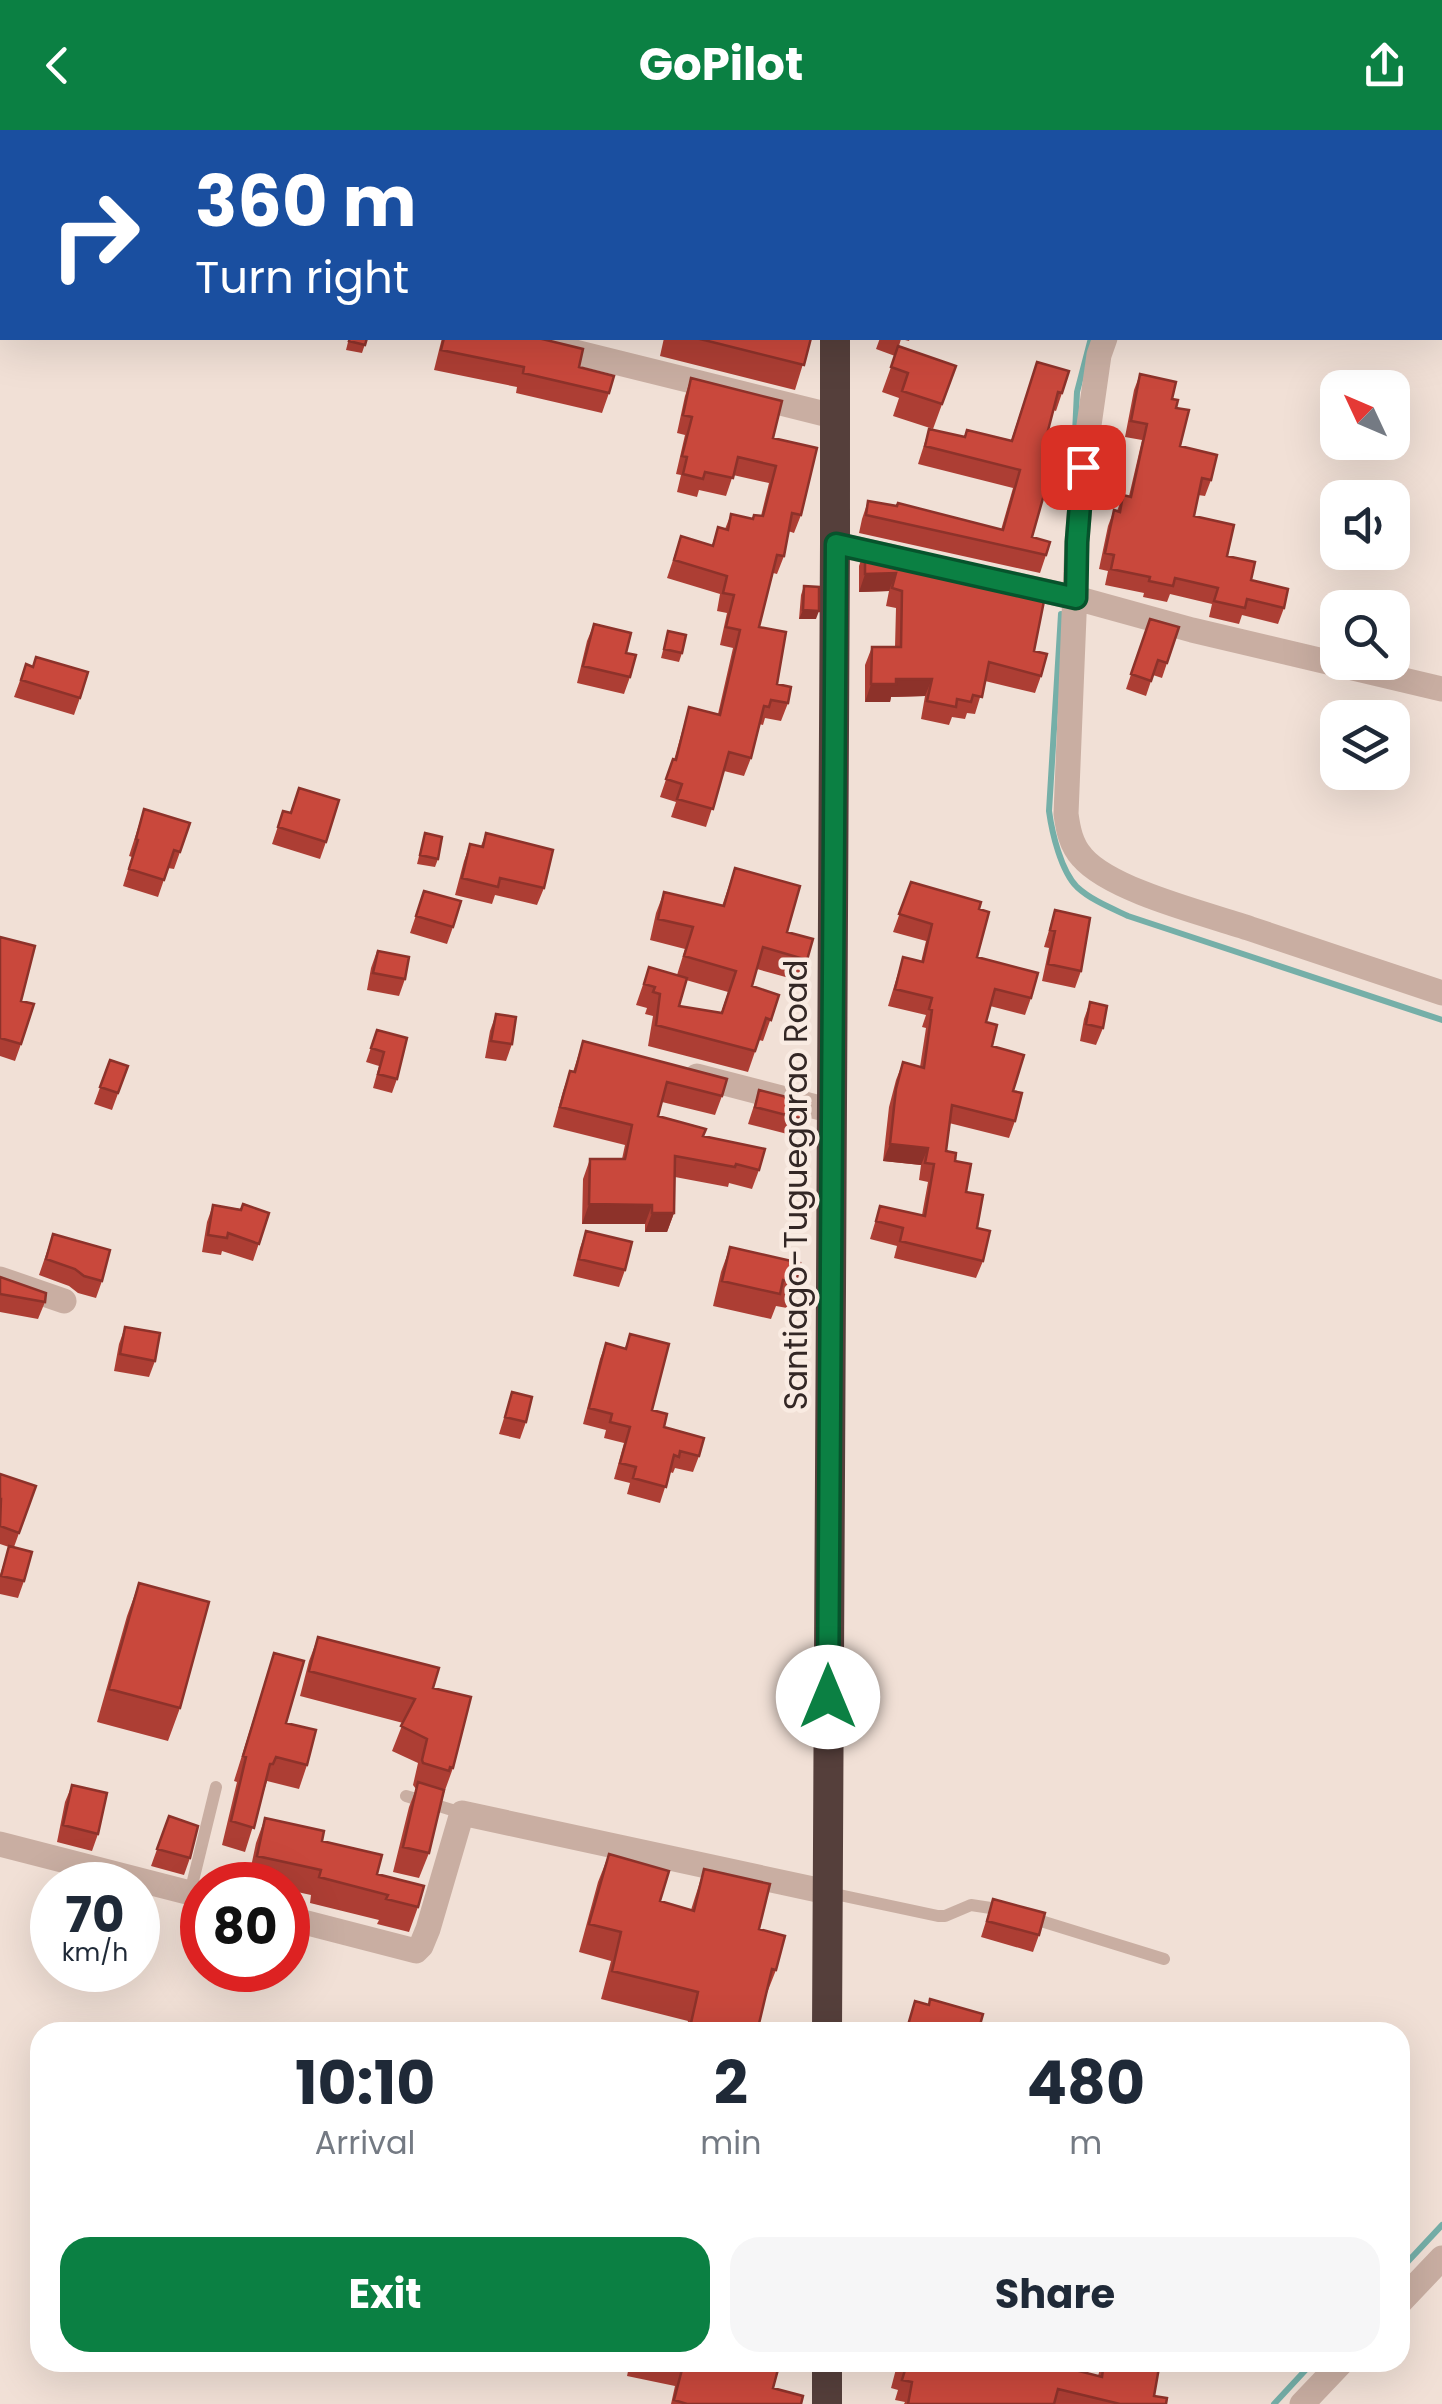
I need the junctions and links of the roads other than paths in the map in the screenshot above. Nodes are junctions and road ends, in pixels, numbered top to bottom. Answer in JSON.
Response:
{"nodes":[{"id":1,"x":526,"y":340,"type":"edge"},
{"id":2,"x":834,"y":340,"type":"edge"},
{"id":3,"x":1104,"y":340,"type":"edge"},
{"id":4,"x":834,"y":416,"type":"junction"},
{"id":5,"x":836,"y":544,"type":"junction"},
{"id":6,"x":931,"y":566,"type":"edge"},
{"id":7,"x":987,"y":578,"type":"edge"},
{"id":8,"x":1076,"y":598,"type":"junction"},
{"id":9,"x":1442,"y":689,"type":"edge"},
{"id":10,"x":1442,"y":993,"type":"edge"},
{"id":11,"x":667,"y":1068,"type":"edge"},
{"id":12,"x":832,"y":1111,"type":"junction"},
{"id":13,"x":0,"y":1279,"type":"edge"},
{"id":14,"x":64,"y":1301,"type":"dead end"},
{"id":15,"x":216,"y":1787,"type":"dead end"},
{"id":16,"x":406,"y":1796,"type":"dead end"},
{"id":17,"x":462,"y":1813,"type":"junction"},
{"id":18,"x":0,"y":1844,"type":"edge"},
{"id":19,"x":202,"y":1862,"type":"edge"},
{"id":20,"x":180,"y":1891,"type":"edge"},
{"id":21,"x":827,"y":1892,"type":"junction"},
{"id":22,"x":310,"y":1924,"type":"edge"},
{"id":23,"x":1164,"y":1959,"type":"dead end"},
{"id":24,"x":827,"y":2022,"type":"edge"},
{"id":25,"x":1442,"y":2258,"type":"edge"},
{"id":26,"x":1410,"y":2292,"type":"edge"},
{"id":27,"x":827,"y":2372,"type":"edge"},
{"id":28,"x":1332,"y":2372,"type":"edge"},
{"id":29,"x":827,"y":2404,"type":"edge"},
{"id":30,"x":1302,"y":2404,"type":"edge"}],
"edges":[{"from":1,"to":4,"type":"street"},
{"from":2,"to":4,"type":"highway","name":"Santiago-Tuguegarao Road"},
{"from":3,"to":8,"type":"street"},
{"from":4,"to":5,"type":"highway","name":"Santiago-Tuguegarao Road"},
{"from":5,"to":6,"type":"street"},
{"from":5,"to":12,"type":"highway","name":"Santiago-Tuguegarao Road"},
{"from":7,"to":8,"type":"street"},
{"from":8,"to":9,"type":"street"},
{"from":8,"to":10,"type":"street"},
{"from":11,"to":12,"type":"street"},
{"from":12,"to":21,"type":"highway","name":"Santiago-Tuguegarao Road"},
{"from":13,"to":14,"type":"street"},
{"from":15,"to":19,"type":"lane"},
{"from":16,"to":17,"type":"lane"},
{"from":17,"to":21,"type":"street"},
{"from":17,"to":22,"type":"street"},
{"from":18,"to":20,"type":"street"},
{"from":21,"to":23,"type":"lane"},
{"from":21,"to":24,"type":"highway","name":"Santiago-Tuguegarao Road"},
{"from":25,"to":26,"type":"street"},
{"from":27,"to":29,"type":"highway"},
{"from":28,"to":30,"type":"street"}]}
